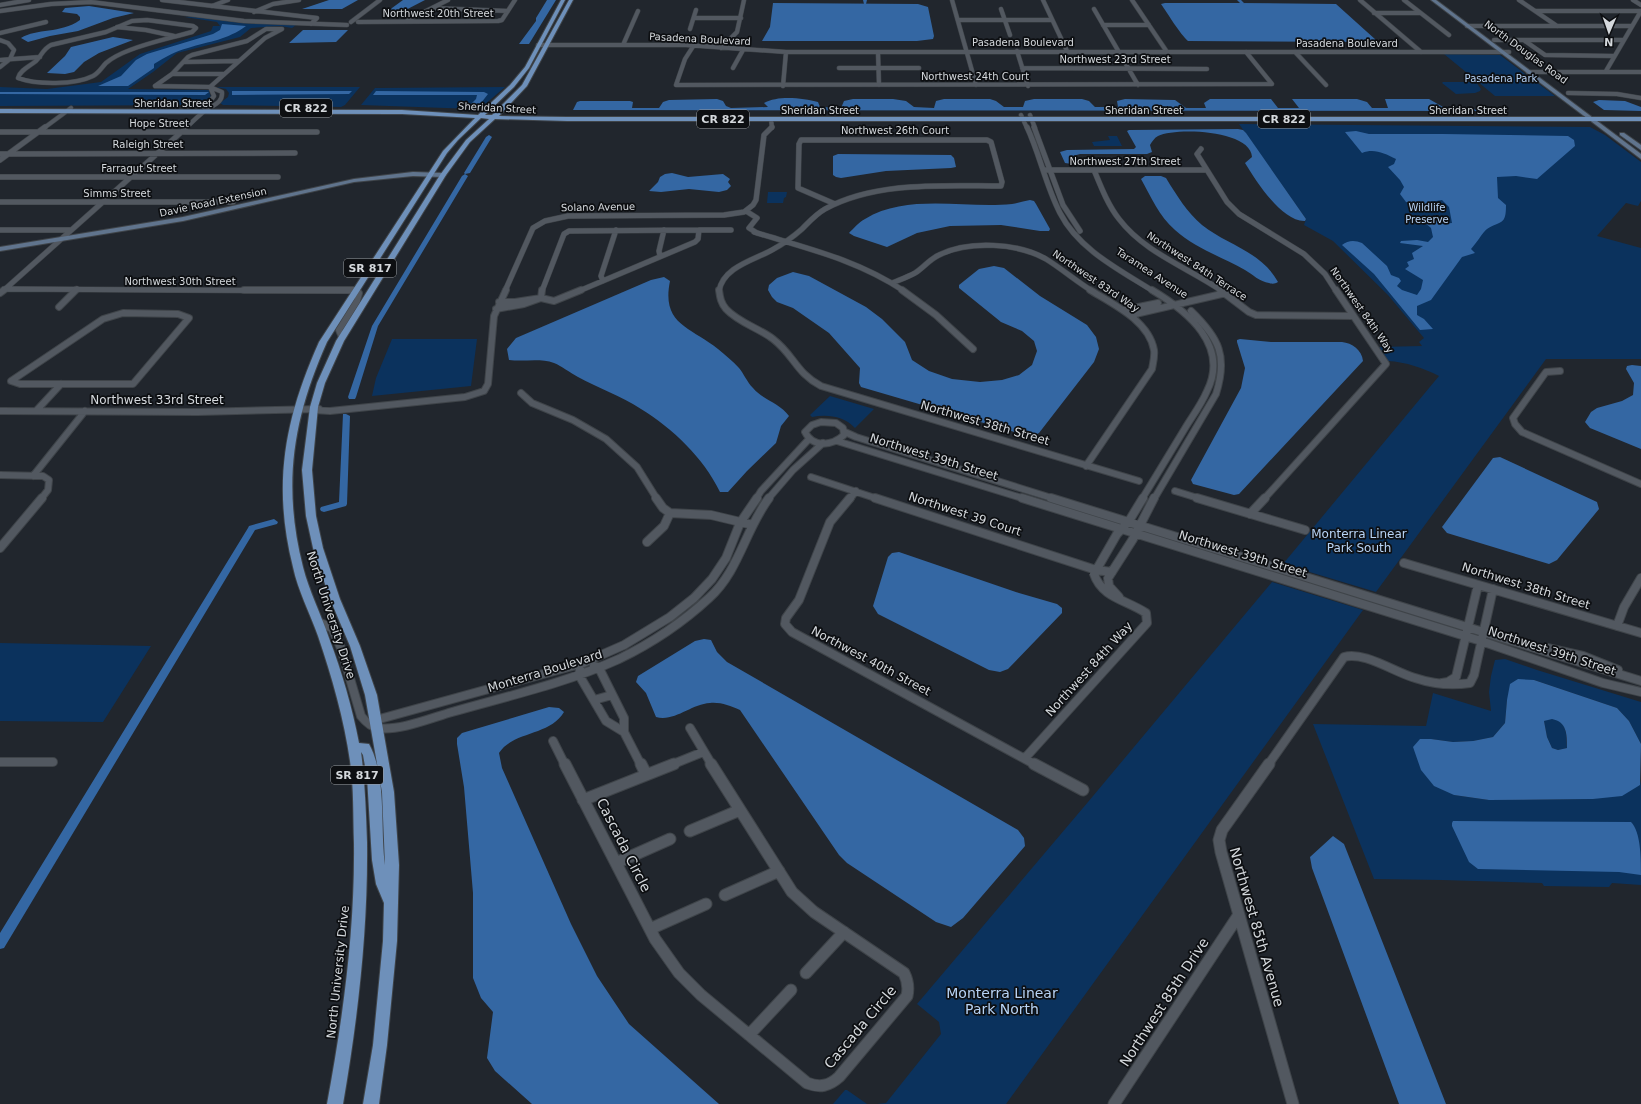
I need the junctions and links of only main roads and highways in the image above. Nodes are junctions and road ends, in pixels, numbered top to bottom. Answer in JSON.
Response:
{"nodes":[{"id":1,"x":563,"y":0,"type":"edge"},
{"id":2,"x":571,"y":0,"type":"edge"},
{"id":3,"x":1433,"y":0,"type":"edge"},
{"id":4,"x":1440,"y":0,"type":"edge"},
{"id":5,"x":1574,"y":98,"type":"dead end"},
{"id":6,"x":0,"y":107,"type":"edge"},
{"id":7,"x":69,"y":110,"type":"junction"},
{"id":8,"x":205,"y":110,"type":"junction"},
{"id":9,"x":486,"y":111,"type":"junction"},
{"id":10,"x":0,"y":112,"type":"edge"},
{"id":11,"x":499,"y":112,"type":"junction"},
{"id":12,"x":1594,"y":113,"type":"junction"},
{"id":13,"x":1641,"y":114,"type":"edge"},
{"id":14,"x":1585,"y":115,"type":"junction"},
{"id":15,"x":481,"y":116,"type":"junction"},
{"id":16,"x":494,"y":117,"type":"junction"},
{"id":17,"x":1022,"y":117,"type":"junction"},
{"id":18,"x":1031,"y":117,"type":"junction"},
{"id":19,"x":1590,"y":119,"type":"junction"},
{"id":20,"x":1602,"y":119,"type":"junction"},
{"id":21,"x":1641,"y":119,"type":"edge"},
{"id":22,"x":1612,"y":127,"type":"dead end"},
{"id":23,"x":1618,"y":131,"type":"dead end"},
{"id":24,"x":1641,"y":148,"type":"edge"},
{"id":25,"x":1641,"y":157,"type":"edge"},
{"id":26,"x":430,"y":174,"type":"junction"},
{"id":27,"x":443,"y":175,"type":"junction"},
{"id":28,"x":386,"y":243,"type":"junction"},
{"id":29,"x":0,"y":249,"type":"edge"},
{"id":30,"x":374,"y":286,"type":"junction"},
{"id":31,"x":353,"y":748,"type":"junction"},
{"id":32,"x":391,"y":909,"type":"junction"},
{"id":33,"x":335,"y":1104,"type":"edge"},
{"id":34,"x":371,"y":1104,"type":"edge"}],
"edges":[{"from":1,"to":9,"type":"main road","name":"North University Drive","number":"SR 817"},
{"from":2,"to":11,"type":"main road","name":"North University Drive","number":"SR 817"},
{"from":3,"to":14,"type":"main road","name":"North Douglas Road"},
{"from":4,"to":5,"type":"main road","name":"North Douglas Road"},
{"from":6,"to":7,"type":"main road","name":"Sheridan Street","number":"CR 822"},
{"from":7,"to":8,"type":"main road","name":"Sheridan Street","number":"CR 822"},
{"from":7,"to":10,"type":"main road","name":"Sheridan Street","number":"CR 822"},
{"from":8,"to":9,"type":"main road","name":"Sheridan Street","number":"CR 822"},
{"from":8,"to":15,"type":"main road","name":"Sheridan Street","number":"CR 822"},
{"from":9,"to":11,"type":"main road","name":"Sheridan Street","number":"CR 822"},
{"from":9,"to":15,"type":"main road","name":"North University Drive","number":"SR 817"},
{"from":11,"to":16,"type":"main road","name":"North University Drive","number":"SR 817"},
{"from":11,"to":17,"type":"main road","name":"Sheridan Street","number":"CR 822"},
{"from":12,"to":13,"type":"main road","name":"Sheridan Street","number":"CR 822"},
{"from":12,"to":14,"type":"main road","name":"Sheridan Street","number":"CR 822"},
{"from":12,"to":20,"type":"main road"},
{"from":14,"to":18,"type":"main road","name":"Sheridan Street","number":"CR 822"},
{"from":14,"to":19,"type":"main road","name":"North Douglas Road"},
{"from":15,"to":16,"type":"main road","name":"Sheridan Street","number":"CR 822"},
{"from":15,"to":26,"type":"main road","name":"North University Drive","number":"SR 817"},
{"from":16,"to":17,"type":"main road","name":"Sheridan Street","number":"CR 822"},
{"from":16,"to":27,"type":"main road","name":"North University Drive","number":"SR 817"},
{"from":17,"to":18,"type":"main road","name":"Sheridan Street","number":"CR 822"},
{"from":18,"to":19,"type":"main road","name":"Sheridan Street","number":"CR 822"},
{"from":19,"to":20,"type":"main road","name":"Sheridan Street","number":"CR 822"},
{"from":19,"to":25,"type":"main road","name":"North Douglas Road"},
{"from":20,"to":21,"type":"main road","name":"Sheridan Street","number":"CR 822"},
{"from":20,"to":22,"type":"main road"},
{"from":23,"to":24,"type":"main road"},
{"from":26,"to":27,"type":"main road","name":"Davie Road Extension"},
{"from":26,"to":28,"type":"main road","name":"North University Drive","number":"SR 817"},
{"from":26,"to":29,"type":"main road","name":"Davie Road Extension"},
{"from":27,"to":30,"type":"main road","name":"North University Drive","number":"SR 817"},
{"from":28,"to":30,"type":"main road"},
{"from":28,"to":31,"type":"main road","name":"North University Drive","number":"SR 817"},
{"from":30,"to":32,"type":"main road","name":"North University Drive","number":"SR 817"},
{"from":31,"to":32,"type":"main road"},
{"from":31,"to":33,"type":"main road","name":"North University Drive","number":"SR 817"},
{"from":32,"to":34,"type":"main road","name":"North University Drive","number":"SR 817"}]}
